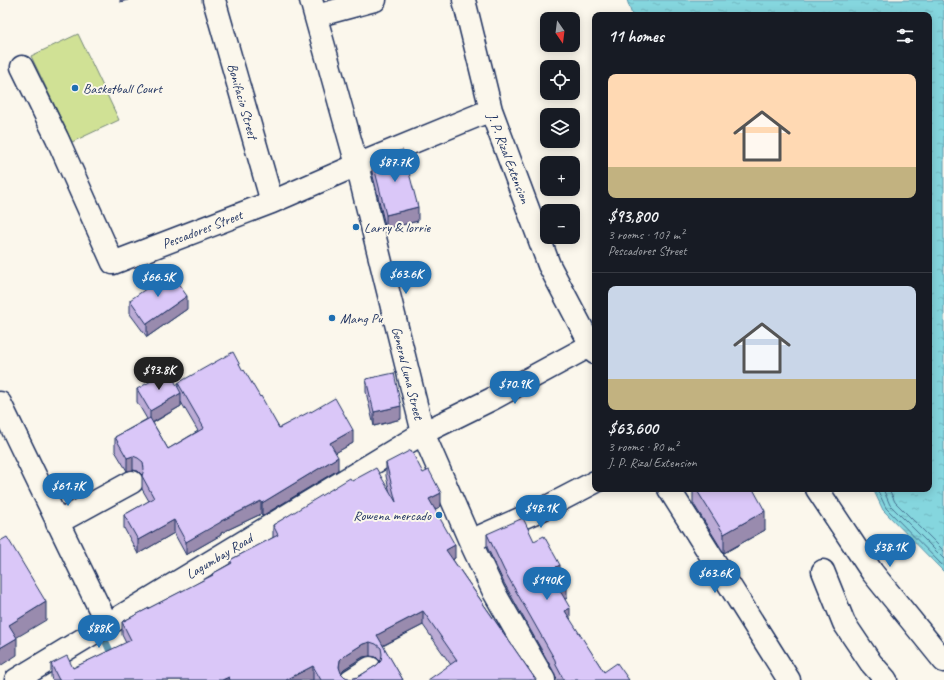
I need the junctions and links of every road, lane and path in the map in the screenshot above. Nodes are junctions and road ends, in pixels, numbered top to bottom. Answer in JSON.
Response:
{"nodes":[{"id":1,"x":214,"y":0,"type":"edge"},
{"id":2,"x":375,"y":0,"type":"edge"},
{"id":3,"x":464,"y":0,"type":"edge"},
{"id":4,"x":313,"y":8,"type":"edge"},
{"id":5,"x":22,"y":67,"type":"dead end"},
{"id":6,"x":491,"y":110,"type":"junction"},
{"id":7,"x":357,"y":165,"type":"junction"},
{"id":8,"x":272,"y":202,"type":"junction"},
{"id":9,"x":592,"y":343,"type":"edge"},
{"id":10,"x":592,"y":348,"type":"edge"},
{"id":11,"x":0,"y":403,"type":"edge"},
{"id":12,"x":423,"y":433,"type":"junction"},
{"id":13,"x":132,"y":482,"type":"dead end"},
{"id":14,"x":592,"y":484,"type":"edge"},
{"id":15,"x":671,"y":492,"type":"edge"},
{"id":16,"x":819,"y":492,"type":"edge"},
{"id":17,"x":57,"y":523,"type":"junction"},
{"id":18,"x":470,"y":541,"type":"junction"},
{"id":19,"x":823,"y":571,"type":"dead end"},
{"id":20,"x":106,"y":625,"type":"junction"},
{"id":21,"x":944,"y":661,"type":"edge"},
{"id":22,"x":370,"y":668,"type":"edge"},
{"id":23,"x":16,"y":680,"type":"edge"},
{"id":24,"x":351,"y":680,"type":"edge"},
{"id":25,"x":544,"y":680,"type":"edge"},
{"id":26,"x":789,"y":680,"type":"edge"},
{"id":27,"x":886,"y":680,"type":"edge"}],
"edges":[{"from":1,"to":8,"type":"street","name":"Bonifacio Street"},
{"from":2,"to":4,"type":"street"},
{"from":3,"to":6,"type":"street","name":"J. P. Rizal Extension"},
{"from":4,"to":7,"type":"street","name":"General Luna Street"},
{"from":5,"to":8,"type":"street","name":"Pescadores Street"},
{"from":6,"to":7,"type":"street","name":"Pescadores Street"},
{"from":6,"to":9,"type":"street","name":"J. P. Rizal Extension"},
{"from":7,"to":8,"type":"street","name":"Pescadores Street"},
{"from":7,"to":12,"type":"street","name":"General Luna Street"},
{"from":10,"to":12,"type":"street","name":"Lagumbay Road"},
{"from":11,"to":17,"type":"street"},
{"from":12,"to":18,"type":"street","name":"General Luna Street"},
{"from":12,"to":20,"type":"street","name":"Lagumbay Road"},
{"from":13,"to":17,"type":"street"},
{"from":14,"to":18,"type":"street"},
{"from":15,"to":26,"type":"street"},
{"from":16,"to":21,"type":"street"},
{"from":17,"to":20,"type":"street"},
{"from":18,"to":25,"type":"street","name":"General Luna Street"},
{"from":19,"to":27,"type":"street"},
{"from":20,"to":23,"type":"street","name":"Lagumbay Road"},
{"from":22,"to":24,"type":"street"}]}
